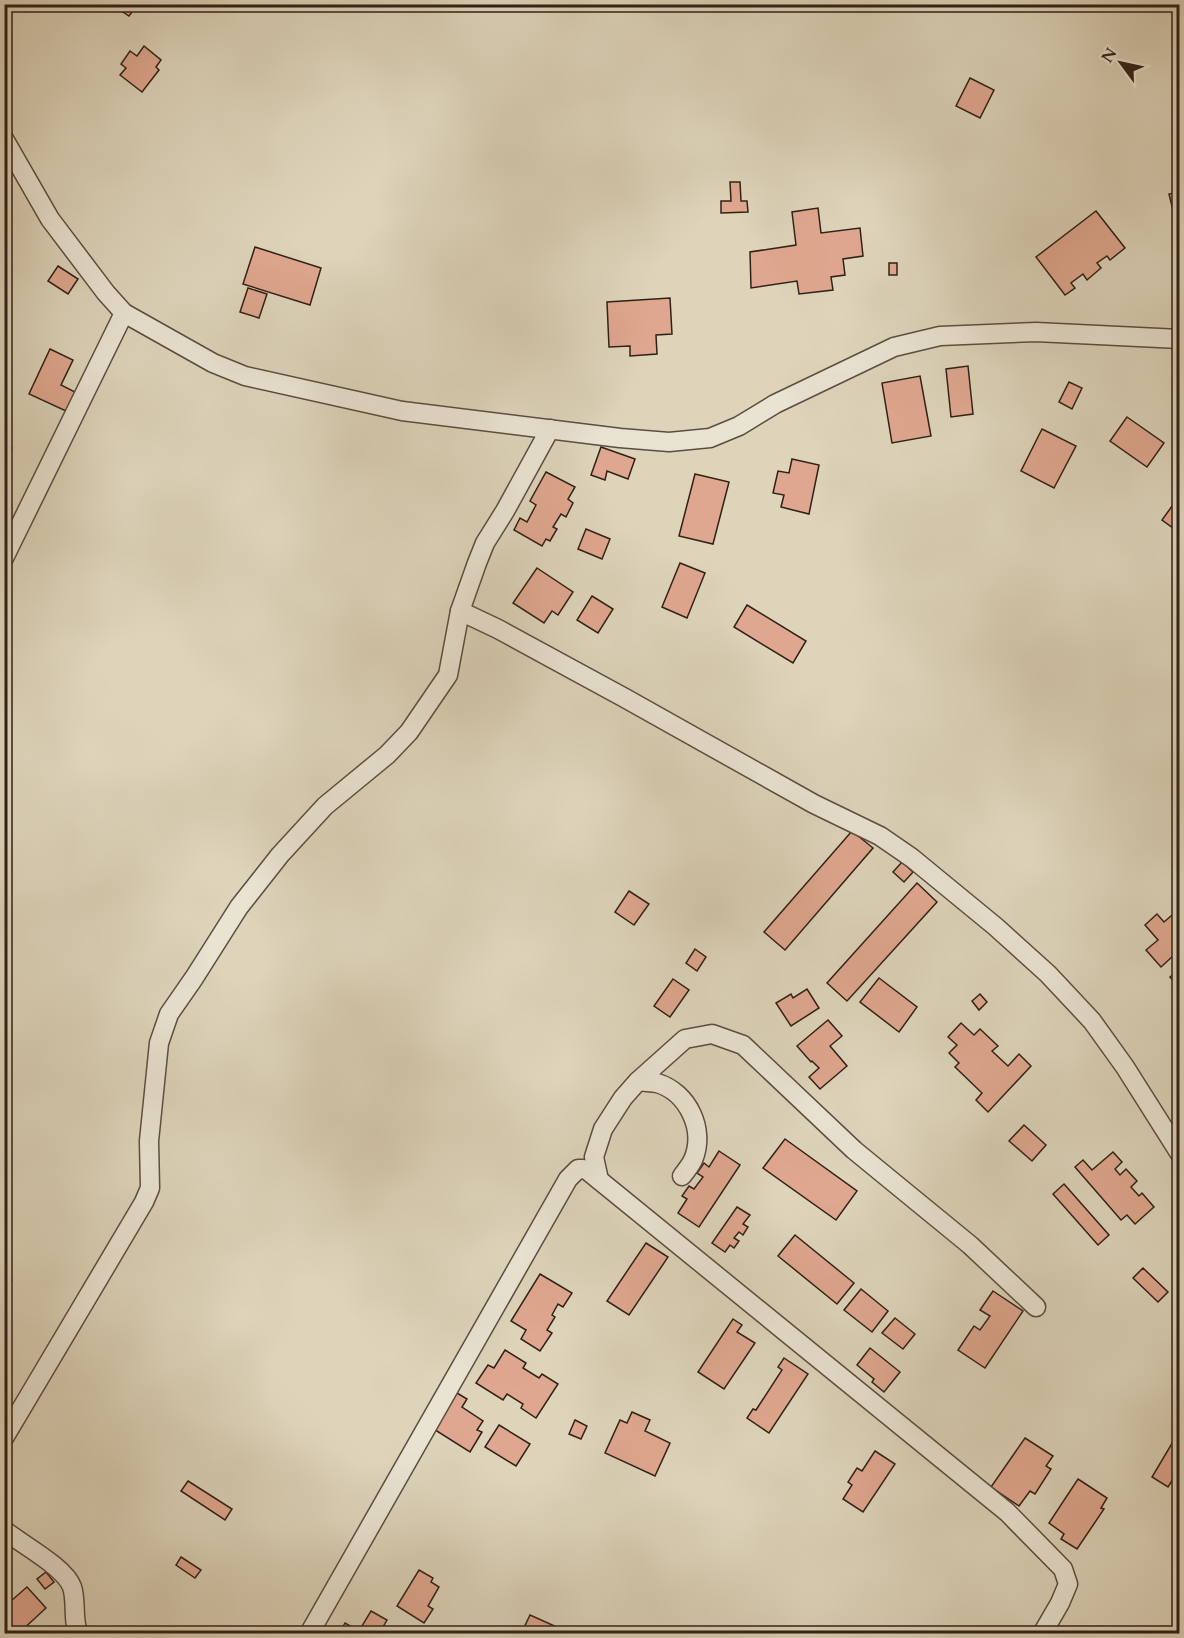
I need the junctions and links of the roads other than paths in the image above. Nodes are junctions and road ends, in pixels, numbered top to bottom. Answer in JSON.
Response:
{"nodes":[{"id":1,"x":4,"y":139,"type":"edge"},
{"id":2,"x":124,"y":313,"type":"junction"},
{"id":3,"x":1179,"y":339,"type":"edge"},
{"id":4,"x":550,"y":429,"type":"junction"},
{"id":5,"x":4,"y":558,"type":"edge"},
{"id":6,"x":460,"y":610,"type":"junction"},
{"id":7,"x":638,"y":1082,"type":"junction"},
{"id":8,"x":1179,"y":1154,"type":"edge"},
{"id":9,"x":682,"y":1176,"type":"dead end"},
{"id":10,"x":599,"y":1180,"type":"junction"},
{"id":11,"x":1036,"y":1307,"type":"dead end"},
{"id":12,"x":4,"y":1438,"type":"edge"},
{"id":13,"x":4,"y":1530,"type":"edge"},
{"id":14,"x":79,"y":1634,"type":"edge"},
{"id":15,"x":309,"y":1634,"type":"edge"},
{"id":16,"x":1042,"y":1634,"type":"edge"}],
"edges":[{"from":1,"to":2,"type":"street"},
{"from":2,"to":4,"type":"street"},
{"from":2,"to":5,"type":"street"},
{"from":3,"to":4,"type":"street"},
{"from":4,"to":6,"type":"street"},
{"from":6,"to":8,"type":"street"},
{"from":6,"to":12,"type":"street"},
{"from":7,"to":9,"type":"street"},
{"from":7,"to":10,"type":"street"},
{"from":7,"to":11,"type":"street"},
{"from":10,"to":15,"type":"street"},
{"from":10,"to":16,"type":"street"},
{"from":13,"to":14,"type":"street"}]}
